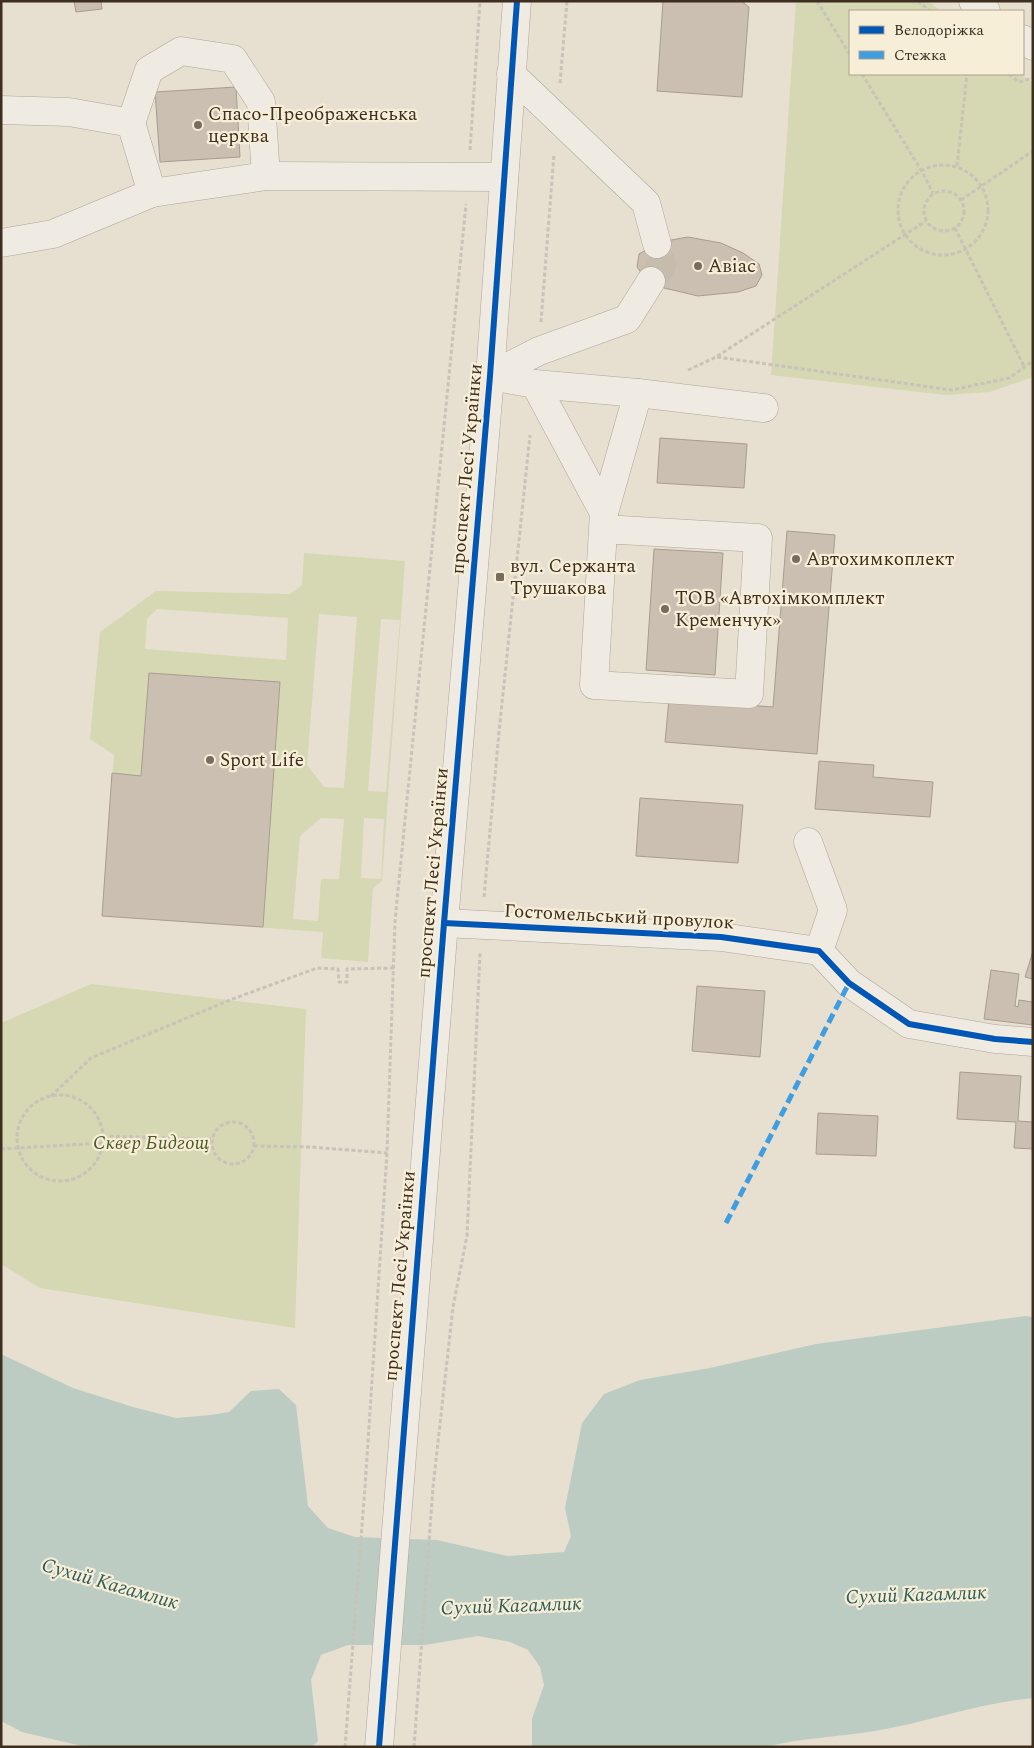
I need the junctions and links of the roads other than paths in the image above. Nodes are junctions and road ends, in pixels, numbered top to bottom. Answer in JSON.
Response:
{"nodes":[{"id":1,"x":517,"y":1,"type":"edge"},
{"id":2,"x":973,"y":1,"type":"edge"},
{"id":3,"x":985,"y":10,"type":"edge"},
{"id":4,"x":511,"y":74,"type":"junction"},
{"id":5,"x":1,"y":110,"type":"edge"},
{"id":6,"x":131,"y":123,"type":"junction"},
{"id":7,"x":266,"y":176,"type":"junction"},
{"id":8,"x":504,"y":177,"type":"junction"},
{"id":9,"x":152,"y":193,"type":"junction"},
{"id":10,"x":1,"y":243,"type":"edge"},
{"id":11,"x":657,"y":244,"type":"tunnel mouth"},
{"id":12,"x":651,"y":282,"type":"tunnel mouth"},
{"id":13,"x":490,"y":376,"type":"junction"},
{"id":14,"x":535,"y":384,"type":"junction"},
{"id":15,"x":638,"y":394,"type":"junction"},
{"id":16,"x":764,"y":408,"type":"dead end"},
{"id":17,"x":604,"y":521,"type":"junction"},
{"id":18,"x":808,"y":842,"type":"dead end"},
{"id":19,"x":444,"y":923,"type":"junction"},
{"id":20,"x":819,"y":951,"type":"junction"},
{"id":21,"x":1033,"y":1042,"type":"edge"},
{"id":22,"x":379,"y":1747,"type":"edge"}],
"edges":[{"from":1,"to":4,"type":"street","name":"проспект Лесі Українки"},
{"from":2,"to":3,"type":"street"},
{"from":4,"to":8,"type":"street","name":"проспект Лесі Українки"},
{"from":4,"to":11,"type":"street"},
{"from":5,"to":6,"type":"street"},
{"from":6,"to":7,"type":"street"},
{"from":6,"to":9,"type":"street"},
{"from":7,"to":8,"type":"street"},
{"from":7,"to":9,"type":"street"},
{"from":8,"to":13,"type":"street","name":"проспект Лесі Українки"},
{"from":9,"to":10,"type":"street"},
{"from":12,"to":13,"type":"street"},
{"from":13,"to":14,"type":"street"},
{"from":13,"to":19,"type":"street","name":"проспект Лесі Українки"},
{"from":14,"to":15,"type":"street"},
{"from":14,"to":17,"type":"street"},
{"from":15,"to":16,"type":"street"},
{"from":15,"to":17,"type":"street"},
{"from":17,"to":17,"type":"street"},
{"from":18,"to":20,"type":"street"},
{"from":19,"to":20,"type":"street","name":"Гостомельський провулок"},
{"from":19,"to":22,"type":"street","name":"проспект Лесі Українки"},
{"from":20,"to":21,"type":"street"}]}
